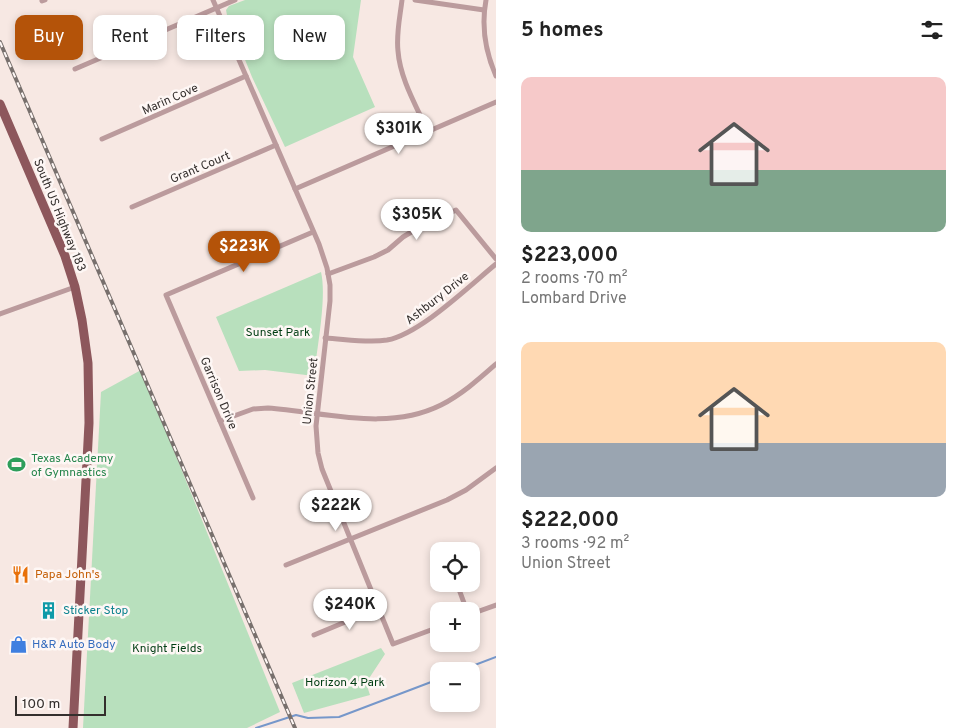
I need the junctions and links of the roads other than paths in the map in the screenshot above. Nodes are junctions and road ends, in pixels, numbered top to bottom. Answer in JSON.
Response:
{"nodes":[{"id":1,"x":213,"y":0,"type":"edge"},
{"id":2,"x":235,"y":0,"type":"edge"},
{"id":3,"x":402,"y":0,"type":"edge"},
{"id":4,"x":415,"y":0,"type":"edge"},
{"id":5,"x":486,"y":0,"type":"edge"},
{"id":6,"x":216,"y":8,"type":"junction"},
{"id":7,"x":484,"y":10,"type":"junction"},
{"id":8,"x":75,"y":69,"type":"dead end"},
{"id":9,"x":246,"y":76,"type":"junction"},
{"id":10,"x":496,"y":76,"type":"edge"},
{"id":11,"x":496,"y":102,"type":"edge"},
{"id":12,"x":0,"y":104,"type":"edge"},
{"id":13,"x":428,"y":132,"type":"junction"},
{"id":14,"x":102,"y":140,"type":"dead end"},
{"id":15,"x":276,"y":145,"type":"junction"},
{"id":16,"x":295,"y":189,"type":"junction"},
{"id":17,"x":132,"y":207,"type":"dead end"},
{"id":18,"x":313,"y":232,"type":"junction"},
{"id":19,"x":496,"y":259,"type":"edge"},
{"id":20,"x":496,"y":264,"type":"edge"},
{"id":21,"x":328,"y":274,"type":"junction"},
{"id":22,"x":75,"y":287,"type":"junction"},
{"id":23,"x":0,"y":314,"type":"edge"},
{"id":24,"x":326,"y":338,"type":"junction"},
{"id":25,"x":496,"y":364,"type":"edge"},
{"id":26,"x":317,"y":413,"type":"junction"},
{"id":27,"x":220,"y":421,"type":"junction"},
{"id":28,"x":496,"y":468,"type":"edge"},
{"id":29,"x":254,"y":498,"type":"dead end"},
{"id":30,"x":350,"y":539,"type":"junction"},
{"id":31,"x":286,"y":565,"type":"dead end"},
{"id":32,"x":496,"y":605,"type":"edge"},
{"id":33,"x":379,"y":608,"type":"junction"},
{"id":34,"x":480,"y":611,"type":"edge"},
{"id":35,"x":430,"y":630,"type":"edge"},
{"id":36,"x":314,"y":635,"type":"dead end"},
{"id":37,"x":73,"y":728,"type":"edge"}],
"edges":[{"from":1,"to":6,"type":"street","name":"Union Street"},
{"from":2,"to":6,"type":"street"},
{"from":3,"to":13,"type":"street"},
{"from":4,"to":7,"type":"street"},
{"from":5,"to":7,"type":"street"},
{"from":6,"to":8,"type":"street"},
{"from":6,"to":9,"type":"street","name":"Union Street"},
{"from":7,"to":10,"type":"street"},
{"from":9,"to":14,"type":"street","name":"Marin Cove"},
{"from":9,"to":15,"type":"street","name":"Union Street"},
{"from":11,"to":13,"type":"street"},
{"from":12,"to":22,"type":"main road","name":"South US Highway 183"},
{"from":13,"to":16,"type":"street"},
{"from":15,"to":16,"type":"street","name":"Union Street"},
{"from":15,"to":17,"type":"street","name":"Grant Court"},
{"from":16,"to":18,"type":"street","name":"Union Street"},
{"from":18,"to":21,"type":"street","name":"Union Street"},
{"from":18,"to":27,"type":"street","name":"Garrison Drive"},
{"from":19,"to":21,"type":"street"},
{"from":20,"to":24,"type":"street","name":"Ashbury Drive"},
{"from":21,"to":24,"type":"street","name":"Union Street"},
{"from":22,"to":23,"type":"street"},
{"from":22,"to":37,"type":"main road","name":"South US Highway 183"},
{"from":24,"to":26,"type":"street","name":"Union Street"},
{"from":25,"to":26,"type":"street"},
{"from":26,"to":27,"type":"street"},
{"from":26,"to":30,"type":"street","name":"Union Street"},
{"from":27,"to":29,"type":"street","name":"Garrison Drive"},
{"from":28,"to":30,"type":"street"},
{"from":30,"to":31,"type":"street"},
{"from":30,"to":33,"type":"street","name":"Union Street"},
{"from":32,"to":34,"type":"street"},
{"from":33,"to":35,"type":"street","name":"Union Street"},
{"from":33,"to":36,"type":"street"}]}
